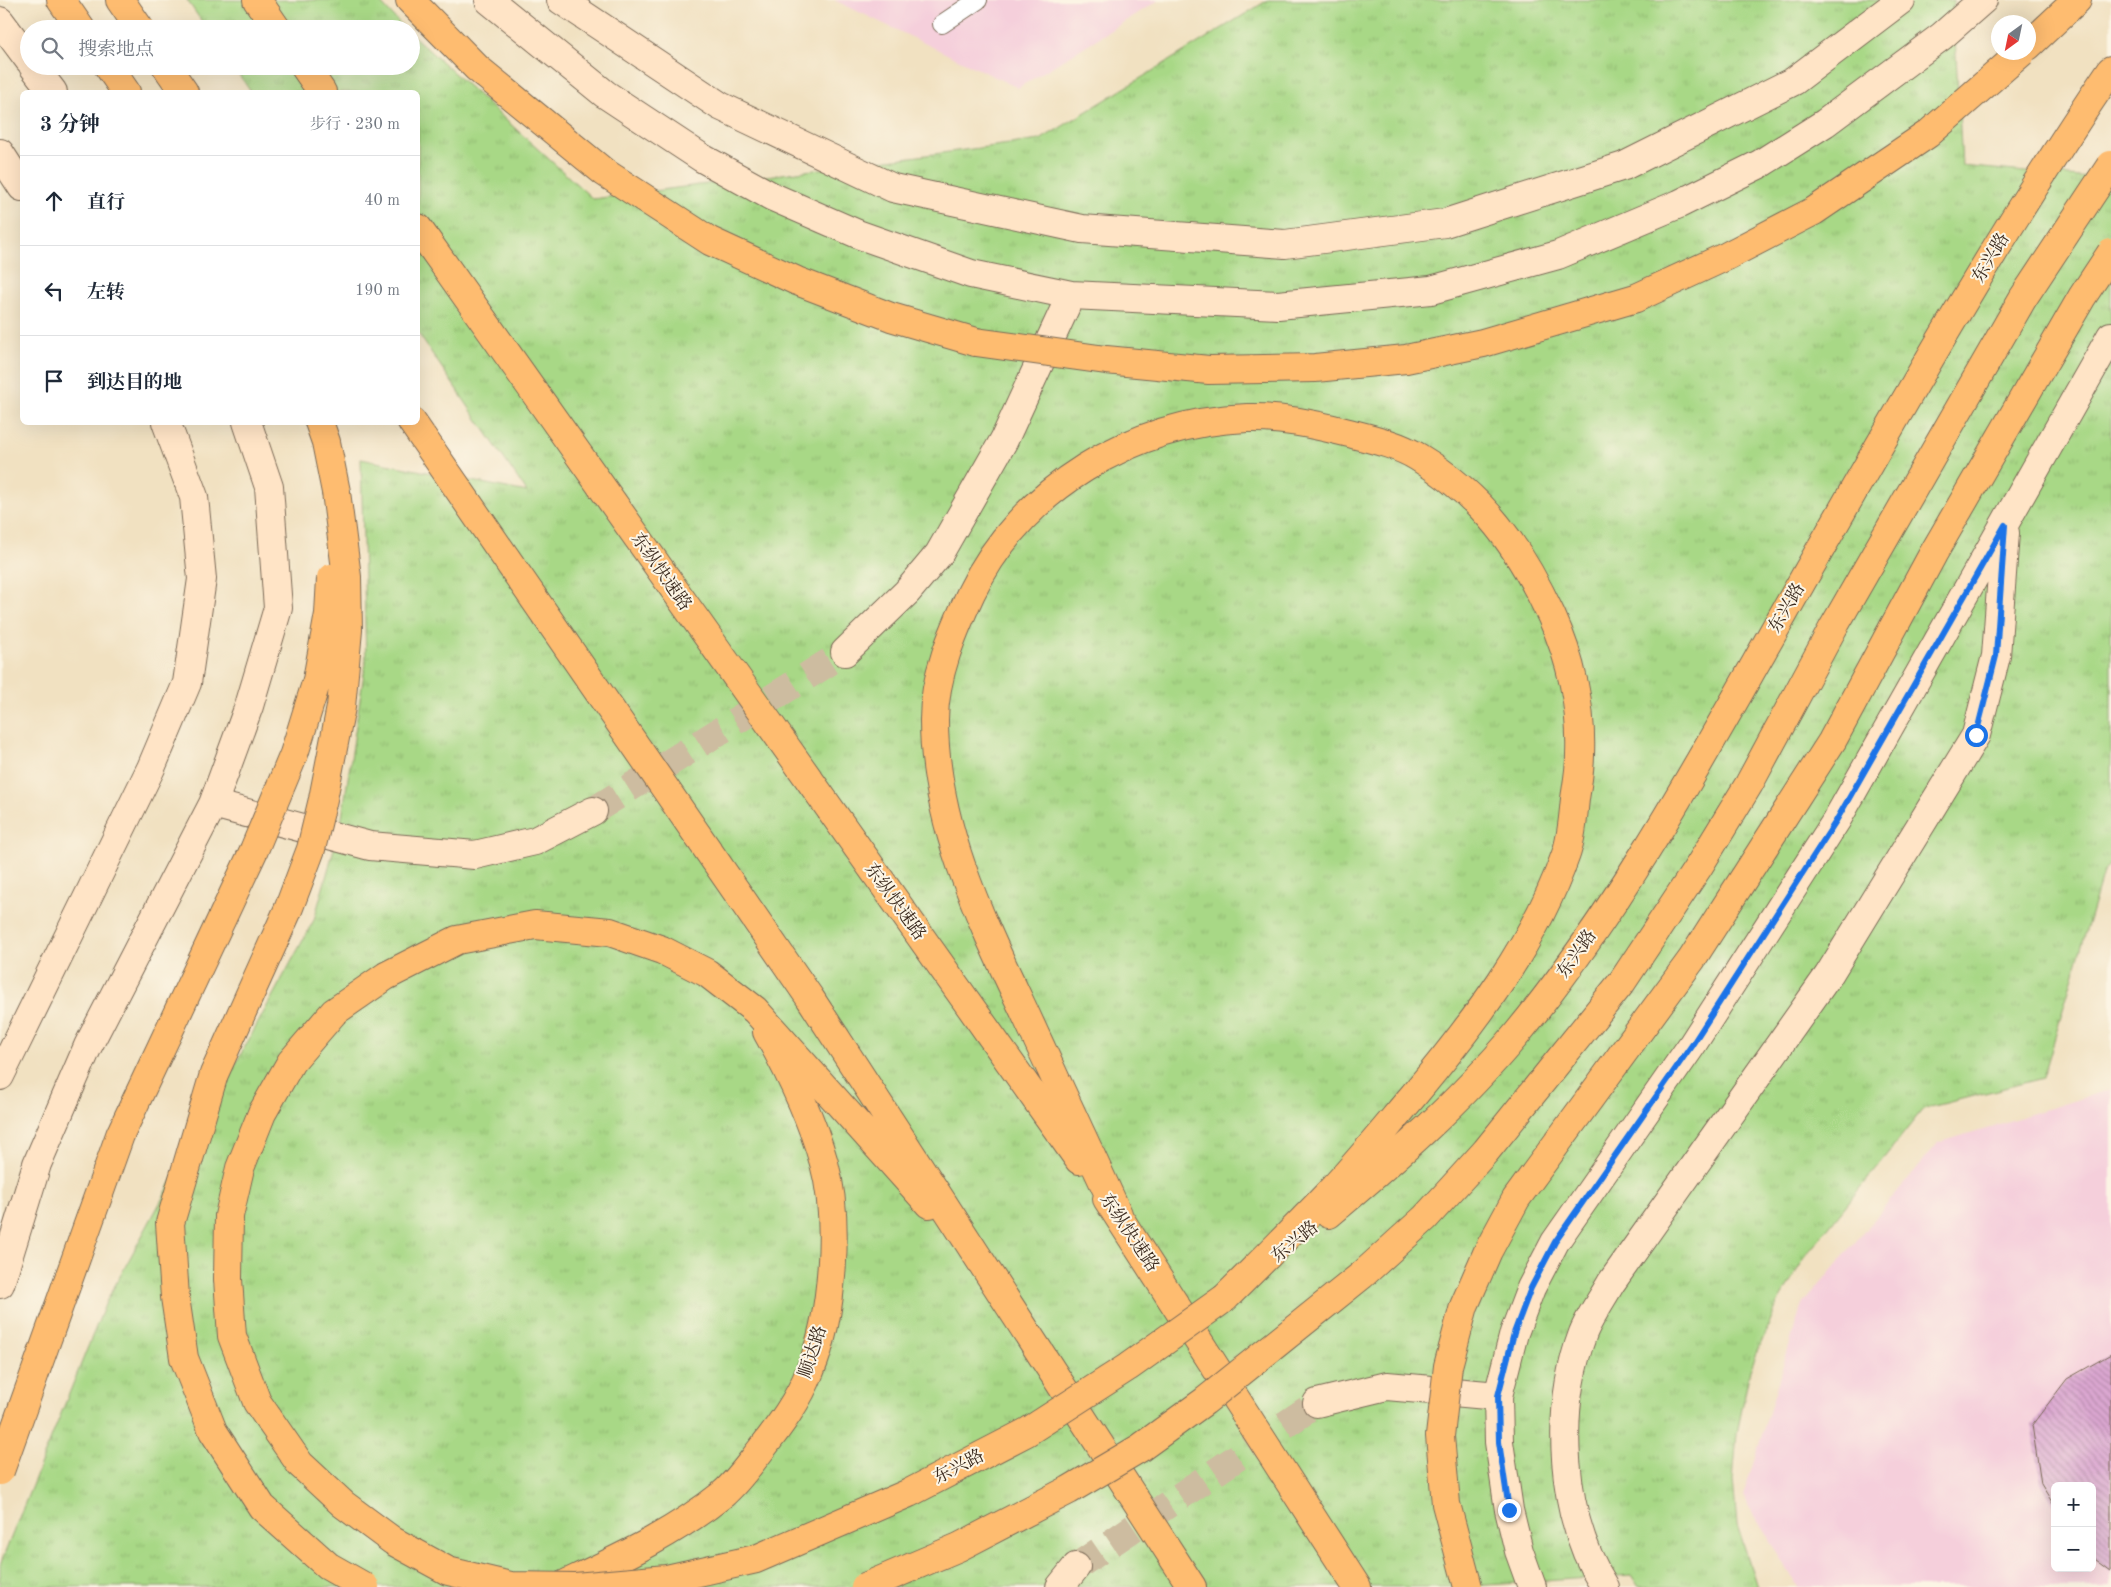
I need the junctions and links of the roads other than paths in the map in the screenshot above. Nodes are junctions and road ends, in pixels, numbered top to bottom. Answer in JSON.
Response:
{"nodes":[{"id":1,"x":62,"y":0,"type":"edge"},
{"id":2,"x":120,"y":0,"type":"edge"},
{"id":3,"x":257,"y":0,"type":"edge"},
{"id":4,"x":410,"y":0,"type":"edge"},
{"id":5,"x":489,"y":0,"type":"edge"},
{"id":6,"x":561,"y":0,"type":"edge"},
{"id":7,"x":978,"y":0,"type":"edge"},
{"id":8,"x":1901,"y":0,"type":"edge"},
{"id":9,"x":1983,"y":0,"type":"edge"},
{"id":10,"x":2077,"y":0,"type":"edge"},
{"id":11,"x":76,"y":20,"type":"edge"},
{"id":12,"x":134,"y":20,"type":"edge"},
{"id":13,"x":271,"y":20,"type":"edge"},
{"id":14,"x":0,"y":22,"type":"edge"},
{"id":15,"x":942,"y":24,"type":"dead end"},
{"id":16,"x":2036,"y":38,"type":"edge"},
{"id":17,"x":20,"y":48,"type":"edge"},
{"id":18,"x":2013,"y":60,"type":"edge"},
{"id":19,"x":2111,"y":70,"type":"edge"},
{"id":20,"x":40,"y":75,"type":"edge"},
{"id":21,"x":114,"y":75,"type":"edge"},
{"id":22,"x":172,"y":75,"type":"edge"},
{"id":23,"x":310,"y":75,"type":"edge"},
{"id":24,"x":51,"y":90,"type":"edge"},
{"id":25,"x":125,"y":90,"type":"edge"},
{"id":26,"x":183,"y":90,"type":"edge"},
{"id":27,"x":321,"y":90,"type":"edge"},
{"id":28,"x":0,"y":153,"type":"edge"},
{"id":29,"x":2111,"y":165,"type":"edge"},
{"id":30,"x":20,"y":184,"type":"edge"},
{"id":31,"x":420,"y":231,"type":"edge"},
{"id":32,"x":2111,"y":253,"type":"edge"},
{"id":33,"x":1071,"y":295,"type":"junction"},
{"id":34,"x":2111,"y":336,"type":"edge"},
{"id":35,"x":167,"y":425,"type":"edge"},
{"id":36,"x":248,"y":425,"type":"edge"},
{"id":37,"x":320,"y":425,"type":"edge"},
{"id":38,"x":414,"y":425,"type":"edge"},
{"id":39,"x":336,"y":492,"type":"junction"},
{"id":40,"x":2005,"y":525,"type":"junction"},
{"id":41,"x":845,"y":652,"type":"tunnel mouth"},
{"id":42,"x":213,"y":804,"type":"junction"},
{"id":43,"x":593,"y":810,"type":"tunnel mouth"},
{"id":44,"x":755,"y":1010,"type":"junction"},
{"id":45,"x":0,"y":1076,"type":"edge"},
{"id":46,"x":1118,"y":1214,"type":"junction"},
{"id":47,"x":990,"y":1272,"type":"junction"},
{"id":48,"x":0,"y":1284,"type":"edge"},
{"id":49,"x":1225,"y":1298,"type":"junction"},
{"id":50,"x":1498,"y":1396,"type":"junction"},
{"id":51,"x":1317,"y":1403,"type":"tunnel mouth"},
{"id":52,"x":0,"y":1471,"type":"edge"},
{"id":53,"x":365,"y":1587,"type":"edge"},
{"id":54,"x":560,"y":1587,"type":"edge"},
{"id":55,"x":865,"y":1587,"type":"edge"},
{"id":56,"x":1192,"y":1587,"type":"edge"},
{"id":57,"x":1357,"y":1587,"type":"edge"},
{"id":58,"x":1468,"y":1587,"type":"edge"},
{"id":59,"x":1532,"y":1587,"type":"edge"},
{"id":60,"x":1604,"y":1587,"type":"edge"}],
"edges":[{"from":1,"to":11,"type":"main road"},
{"from":2,"to":12,"type":"main road"},
{"from":3,"to":13,"type":"main road"},
{"from":4,"to":18,"type":"main road","bridge":true},
{"from":5,"to":33,"type":"street"},
{"from":6,"to":8,"type":"street"},
{"from":7,"to":15,"type":"lane"},
{"from":9,"to":33,"type":"street"},
{"from":10,"to":16,"type":"main road"},
{"from":14,"to":17,"type":"street"},
{"from":19,"to":49,"type":"main road","name":"东兴路"},
{"from":20,"to":24,"type":"street"},
{"from":21,"to":25,"type":"main road"},
{"from":22,"to":26,"type":"main road"},
{"from":23,"to":27,"type":"main road"},
{"from":28,"to":30,"type":"street"},
{"from":29,"to":55,"type":"main road","bridge":true},
{"from":31,"to":46,"type":"main road","name":"东纵快速路"},
{"from":32,"to":58,"type":"main road","bridge":true},
{"from":33,"to":41,"type":"street"},
{"from":34,"to":40,"type":"street"},
{"from":35,"to":45,"type":"street"},
{"from":36,"to":42,"type":"street"},
{"from":37,"to":39,"type":"main road"},
{"from":38,"to":47,"type":"main road"},
{"from":39,"to":52,"type":"main road","bridge":true},
{"from":39,"to":53,"type":"main road","bridge":true},
{"from":40,"to":50,"type":"street"},
{"from":40,"to":60,"type":"street"},
{"from":42,"to":43,"type":"street"},
{"from":42,"to":48,"type":"street"},
{"from":44,"to":47,"type":"main road"},
{"from":44,"to":49,"type":"main road","name":"东兴路","bridge":true},
{"from":44,"to":54,"type":"main road","name":"顺达路"},
{"from":46,"to":49,"type":"main road"},
{"from":46,"to":57,"type":"main road","name":"东纵快速路"},
{"from":47,"to":56,"type":"main road"},
{"from":50,"to":51,"type":"street"},
{"from":50,"to":59,"type":"street"}]}
